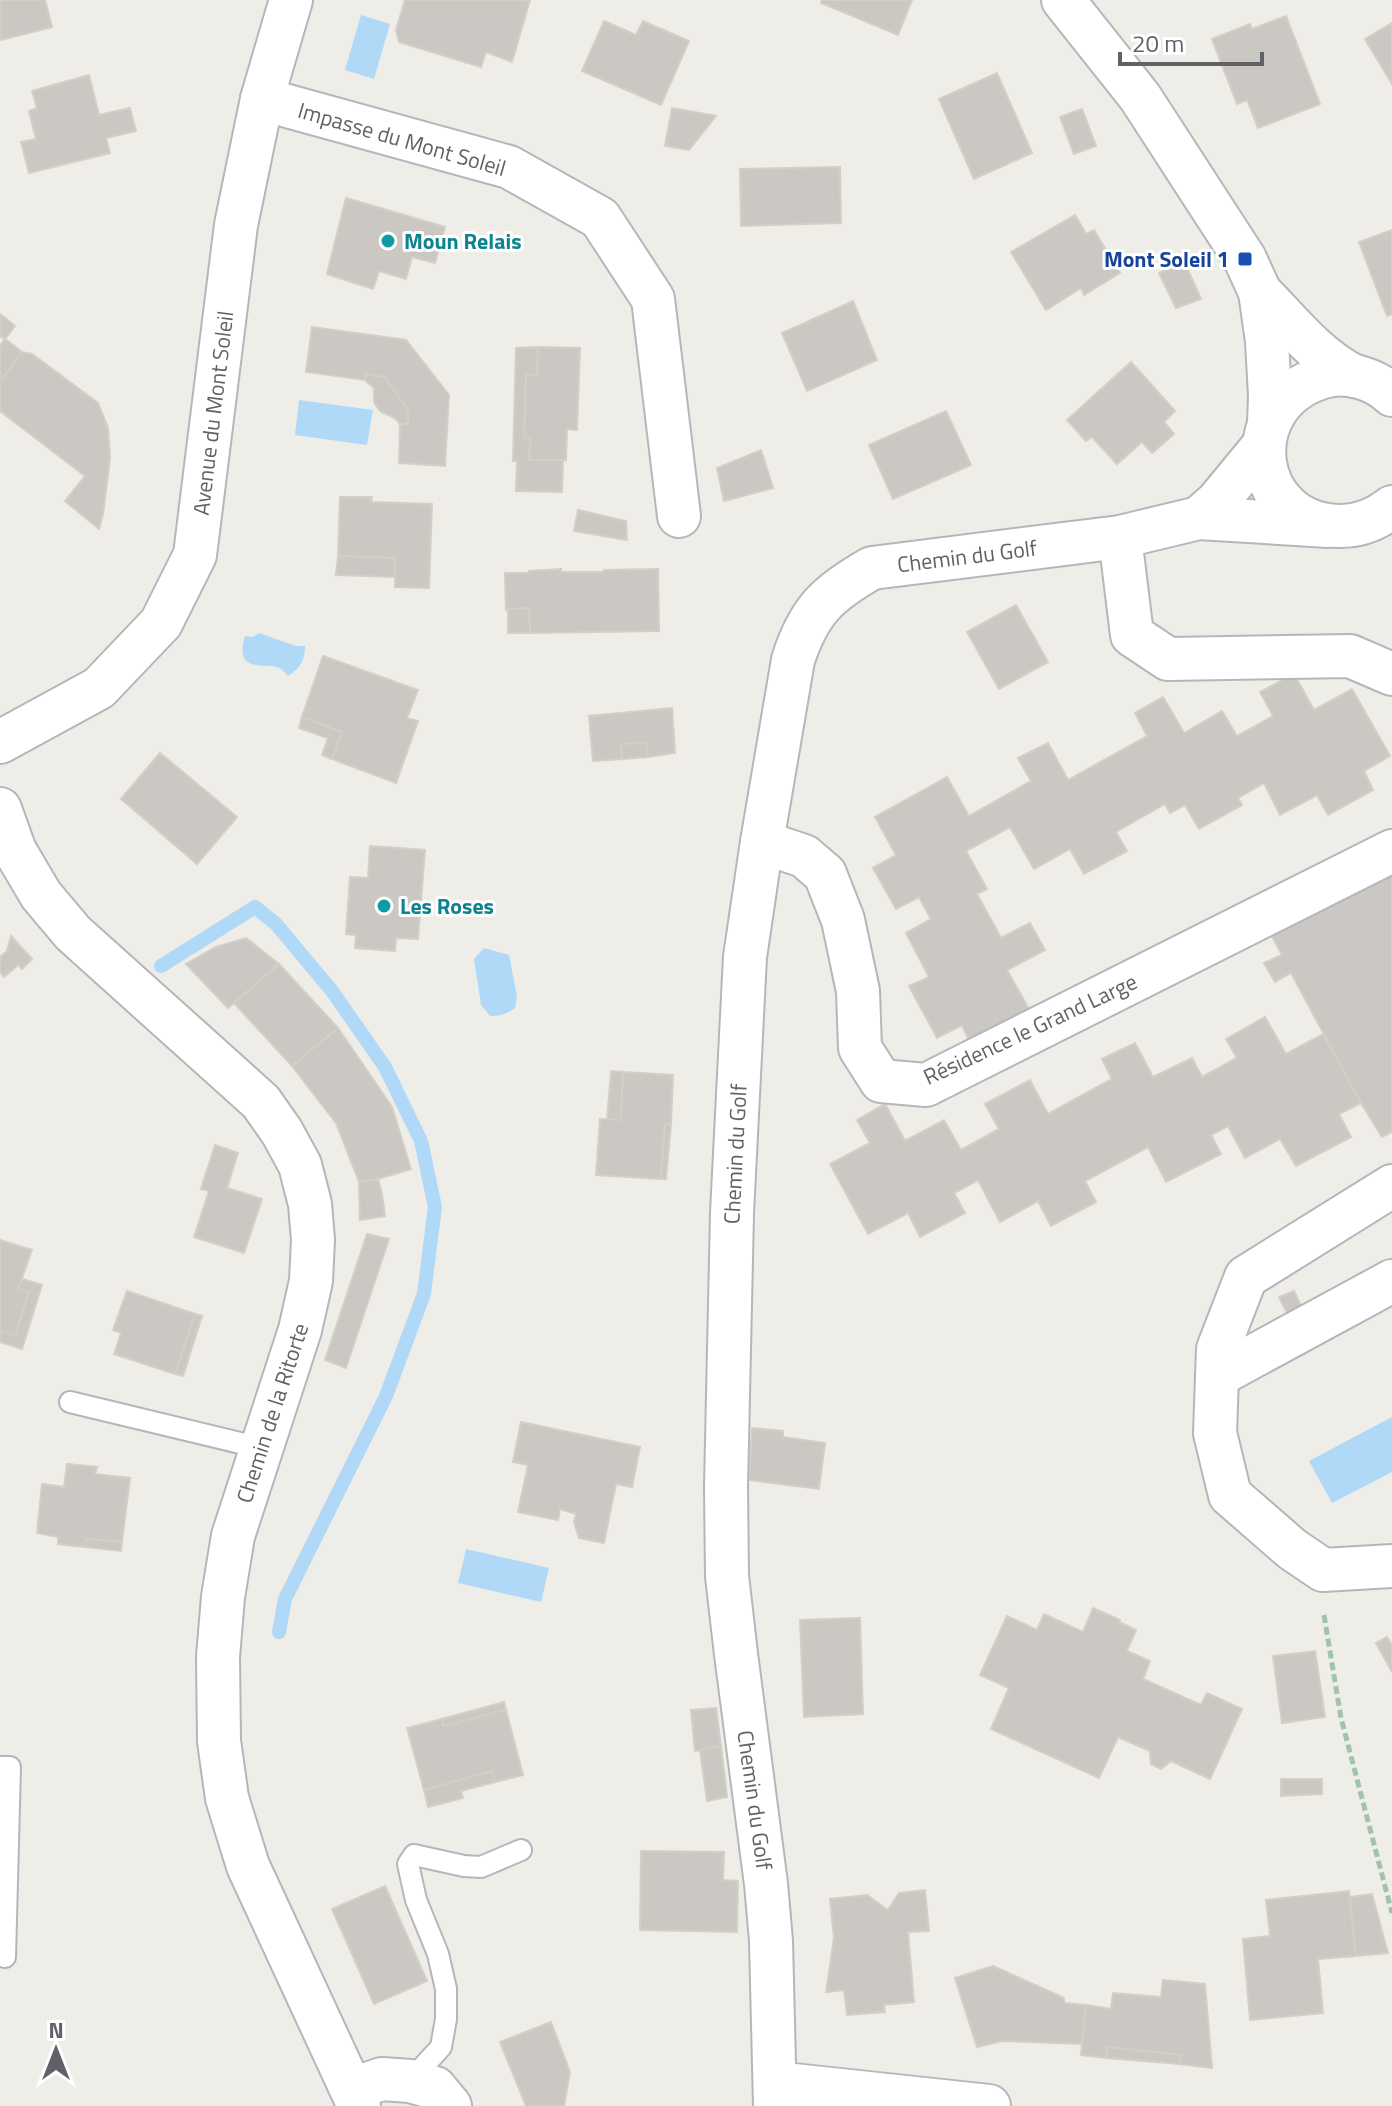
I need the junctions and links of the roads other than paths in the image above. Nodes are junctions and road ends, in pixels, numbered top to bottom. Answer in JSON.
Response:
{"nodes":[{"id":1,"x":291,"y":0,"type":"edge"},
{"id":2,"x":1063,"y":0,"type":"edge"},
{"id":3,"x":262,"y":99,"type":"junction"},
{"id":4,"x":1260,"y":292,"type":"junction"},
{"id":5,"x":1381,"y":388,"type":"edge"},
{"id":6,"x":1266,"y":434,"type":"junction"},
{"id":7,"x":679,"y":516,"type":"dead end"},
{"id":8,"x":1199,"y":518,"type":"junction"},
{"id":9,"x":1386,"y":520,"type":"edge"},
{"id":10,"x":1328,"y":526,"type":"junction"},
{"id":11,"x":1120,"y":537,"type":"junction"},
{"id":12,"x":1392,"y":674,"type":"edge"},
{"id":13,"x":0,"y":742,"type":"edge"},
{"id":14,"x":0,"y":809,"type":"edge"},
{"id":15,"x":762,"y":842,"type":"junction"},
{"id":16,"x":1392,"y":851,"type":"edge"},
{"id":17,"x":1392,"y":1186,"type":"edge"},
{"id":18,"x":1392,"y":1281,"type":"edge"},
{"id":19,"x":1217,"y":1376,"type":"junction"},
{"id":20,"x":70,"y":1402,"type":"dead end"},
{"id":21,"x":261,"y":1448,"type":"junction"},
{"id":22,"x":1392,"y":1566,"type":"edge"},
{"id":23,"x":0,"y":1767,"type":"edge"},
{"id":24,"x":521,"y":1850,"type":"dead end"},
{"id":25,"x":5,"y":1957,"type":"dead end"},
{"id":26,"x":410,"y":2081,"type":"junction"},
{"id":27,"x":775,"y":2094,"type":"edge"},
{"id":28,"x":355,"y":2097,"type":"edge"},
{"id":29,"x":450,"y":2106,"type":"edge"},
{"id":30,"x":989,"y":2106,"type":"edge"}],
"edges":[{"from":1,"to":3,"type":"street","name":"Avenue du Mont Soleil"},
{"from":2,"to":4,"type":"street"},
{"from":3,"to":7,"type":"street","name":"Impasse du Mont Soleil"},
{"from":3,"to":13,"type":"street","name":"Avenue du Mont Soleil"},
{"from":4,"to":5,"type":"street"},
{"from":4,"to":6,"type":"street"},
{"from":5,"to":6,"type":"street"},
{"from":6,"to":8,"type":"street"},
{"from":6,"to":10,"type":"street"},
{"from":8,"to":10,"type":"street","name":"Chemin du Golf"},
{"from":8,"to":11,"type":"street","name":"Chemin du Golf"},
{"from":9,"to":10,"type":"street","name":"Chemin du Golf"},
{"from":11,"to":12,"type":"street"},
{"from":11,"to":15,"type":"street","name":"Chemin du Golf"},
{"from":14,"to":21,"type":"street","name":"Chemin de la Ritorte"},
{"from":15,"to":16,"type":"street","name":"Résidence le Grand Large"},
{"from":15,"to":27,"type":"street","name":"Chemin du Golf"},
{"from":17,"to":19,"type":"street"},
{"from":18,"to":19,"type":"street"},
{"from":19,"to":22,"type":"street"},
{"from":20,"to":21,"type":"lane"},
{"from":21,"to":28,"type":"street","name":"Chemin de la Ritorte"},
{"from":23,"to":25,"type":"lane"},
{"from":24,"to":26,"type":"lane"},
{"from":26,"to":28,"type":"street"},
{"from":26,"to":29,"type":"street"},
{"from":27,"to":30,"type":"street"}]}
